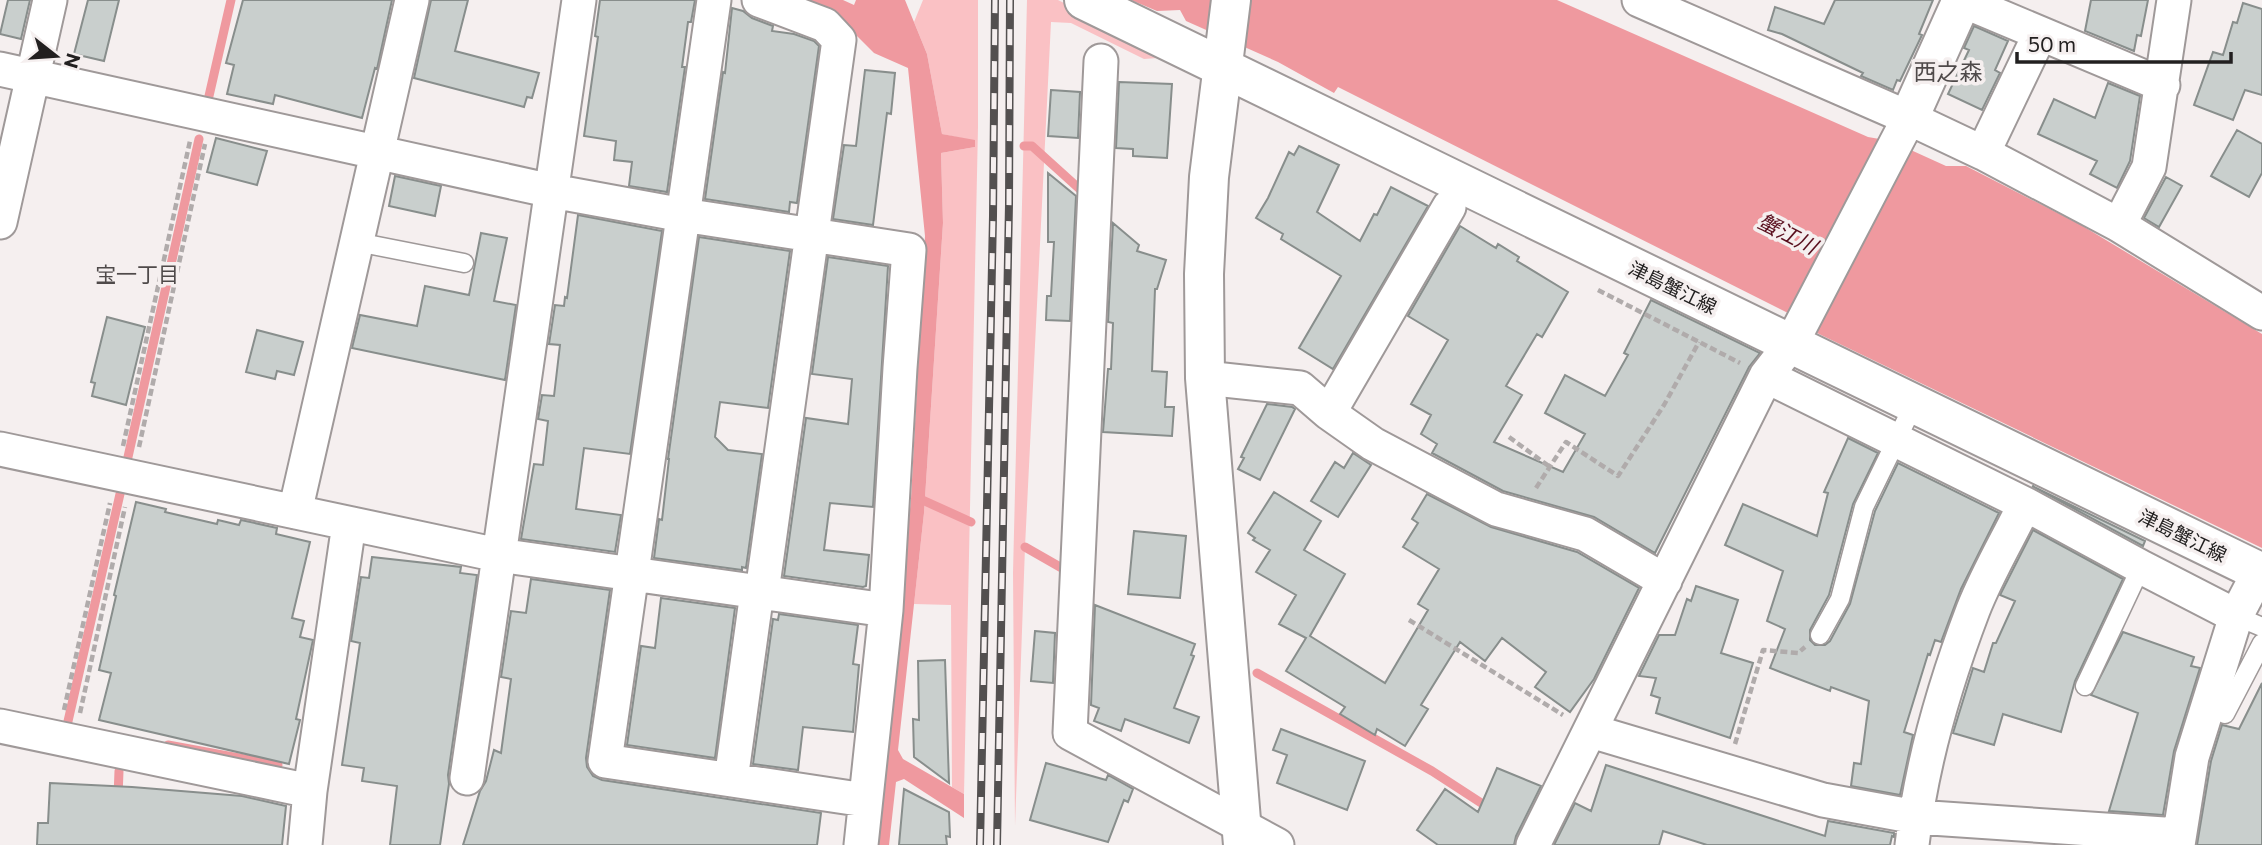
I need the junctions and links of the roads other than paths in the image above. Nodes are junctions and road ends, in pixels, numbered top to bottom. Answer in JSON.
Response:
{"nodes":[{"id":1,"x":50,"y":0,"type":"edge"},
{"id":2,"x":412,"y":0,"type":"edge"},
{"id":3,"x":579,"y":0,"type":"edge"},
{"id":4,"x":714,"y":0,"type":"edge"},
{"id":5,"x":759,"y":0,"type":"edge"},
{"id":6,"x":1084,"y":0,"type":"edge"},
{"id":7,"x":1231,"y":0,"type":"edge"},
{"id":8,"x":1962,"y":0,"type":"edge"},
{"id":9,"x":2174,"y":0,"type":"edge"},
{"id":10,"x":1653,"y":3,"type":"edge"},
{"id":11,"x":2040,"y":34,"type":"junction"},
{"id":12,"x":1223,"y":56,"type":"junction"},
{"id":13,"x":1101,"y":61,"type":"dead end"},
{"id":14,"x":0,"y":69,"type":"edge"},
{"id":15,"x":33,"y":76,"type":"junction"},
{"id":16,"x":2163,"y":85,"type":"junction"},
{"id":17,"x":1905,"y":127,"type":"junction"},
{"id":18,"x":377,"y":153,"type":"junction"},
{"id":19,"x":1983,"y":153,"type":"junction"},
{"id":20,"x":552,"y":191,"type":"junction"},
{"id":21,"x":1449,"y":206,"type":"dead end"},
{"id":22,"x":683,"y":215,"type":"junction"},
{"id":23,"x":0,"y":222,"type":"edge"},
{"id":24,"x":2119,"y":225,"type":"junction"},
{"id":25,"x":811,"y":235,"type":"junction"},
{"id":26,"x":357,"y":242,"type":"junction"},
{"id":27,"x":464,"y":264,"type":"dead end"},
{"id":28,"x":2262,"y":313,"type":"edge"},
{"id":29,"x":1793,"y":340,"type":"junction"},
{"id":30,"x":1766,"y":376,"type":"junction"},
{"id":31,"x":1205,"y":378,"type":"junction"},
{"id":32,"x":1914,"y":404,"type":"junction"},
{"id":33,"x":1329,"y":413,"type":"junction"},
{"id":34,"x":1896,"y":440,"type":"junction"},
{"id":35,"x":0,"y":449,"type":"edge"},
{"id":36,"x":2025,"y":504,"type":"junction"},
{"id":37,"x":295,"y":512,"type":"junction"},
{"id":38,"x":349,"y":524,"type":"junction"},
{"id":39,"x":498,"y":555,"type":"junction"},
{"id":40,"x":2141,"y":567,"type":"junction"},
{"id":41,"x":631,"y":573,"type":"junction"},
{"id":42,"x":2261,"y":573,"type":"edge"},
{"id":43,"x":1665,"y":581,"type":"junction"},
{"id":44,"x":759,"y":592,"type":"junction"},
{"id":45,"x":886,"y":610,"type":"junction"},
{"id":46,"x":2249,"y":621,"type":"edge"},
{"id":47,"x":1820,"y":635,"type":"road end"},
{"id":48,"x":2262,"y":643,"type":"edge"},
{"id":49,"x":2085,"y":686,"type":"dead end"},
{"id":50,"x":2225,"y":714,"type":"dead end"},
{"id":51,"x":0,"y":726,"type":"edge"},
{"id":52,"x":1591,"y":732,"type":"junction"},
{"id":53,"x":467,"y":778,"type":"dead end"},
{"id":54,"x":731,"y":780,"type":"junction"},
{"id":55,"x":310,"y":791,"type":"junction"},
{"id":56,"x":865,"y":800,"type":"junction"},
{"id":57,"x":1914,"y":831,"type":"edge"},
{"id":58,"x":1242,"y":836,"type":"edge"},
{"id":59,"x":2178,"y":840,"type":"edge"},
{"id":60,"x":305,"y":845,"type":"edge"},
{"id":61,"x":861,"y":845,"type":"edge"},
{"id":62,"x":1277,"y":845,"type":"edge"},
{"id":63,"x":1533,"y":845,"type":"edge"}],
"edges":[{"from":1,"to":15,"type":"street"},
{"from":2,"to":18,"type":"street"},
{"from":3,"to":20,"type":"street"},
{"from":4,"to":22,"type":"street"},
{"from":5,"to":25,"type":"street"},
{"from":6,"to":12,"type":"main road","name":"津島蟹江線"},
{"from":7,"to":12,"type":"main road"},
{"from":8,"to":11,"type":"street"},
{"from":8,"to":17,"type":"main road"},
{"from":9,"to":16,"type":"street"},
{"from":10,"to":17,"type":"street"},
{"from":11,"to":16,"type":"street"},
{"from":11,"to":19,"type":"street"},
{"from":12,"to":29,"type":"main road","name":"津島蟹江線"},
{"from":12,"to":31,"type":"main road"},
{"from":13,"to":58,"type":"street"},
{"from":14,"to":15,"type":"street"},
{"from":15,"to":18,"type":"street"},
{"from":15,"to":23,"type":"street"},
{"from":16,"to":24,"type":"street"},
{"from":17,"to":19,"type":"street"},
{"from":17,"to":29,"type":"street"},
{"from":18,"to":20,"type":"street"},
{"from":18,"to":26,"type":"street"},
{"from":19,"to":24,"type":"street"},
{"from":20,"to":22,"type":"street"},
{"from":20,"to":39,"type":"street"},
{"from":21,"to":33,"type":"street"},
{"from":22,"to":25,"type":"street"},
{"from":22,"to":41,"type":"street"},
{"from":24,"to":28,"type":"street"},
{"from":25,"to":44,"type":"street"},
{"from":25,"to":45,"type":"street"},
{"from":26,"to":27,"type":"lane"},
{"from":26,"to":37,"type":"street"},
{"from":29,"to":30,"type":"street"},
{"from":29,"to":32,"type":"main road","name":"津島蟹江線"},
{"from":30,"to":34,"type":"street"},
{"from":30,"to":43,"type":"street"},
{"from":31,"to":33,"type":"street"},
{"from":31,"to":58,"type":"main road"},
{"from":32,"to":34,"type":"lane"},
{"from":32,"to":42,"type":"main road","name":"津島蟹江線"},
{"from":33,"to":43,"type":"street"},
{"from":34,"to":36,"type":"street"},
{"from":34,"to":47,"type":"lane"},
{"from":35,"to":37,"type":"street"},
{"from":36,"to":40,"type":"street"},
{"from":36,"to":57,"type":"street"},
{"from":37,"to":38,"type":"street"},
{"from":38,"to":39,"type":"street"},
{"from":38,"to":55,"type":"street"},
{"from":39,"to":41,"type":"street"},
{"from":39,"to":53,"type":"street"},
{"from":40,"to":46,"type":"street"},
{"from":40,"to":49,"type":"lane"},
{"from":41,"to":44,"type":"street"},
{"from":41,"to":54,"type":"street"},
{"from":42,"to":46,"type":"street"},
{"from":43,"to":52,"type":"street"},
{"from":44,"to":45,"type":"street"},
{"from":44,"to":54,"type":"street"},
{"from":45,"to":56,"type":"street"},
{"from":46,"to":59,"type":"street"},
{"from":48,"to":50,"type":"lane"},
{"from":51,"to":55,"type":"street"},
{"from":52,"to":57,"type":"street"},
{"from":52,"to":63,"type":"street"},
{"from":54,"to":56,"type":"street"},
{"from":55,"to":60,"type":"street"},
{"from":56,"to":61,"type":"street"},
{"from":57,"to":59,"type":"street"},
{"from":58,"to":62,"type":"street"}]}
